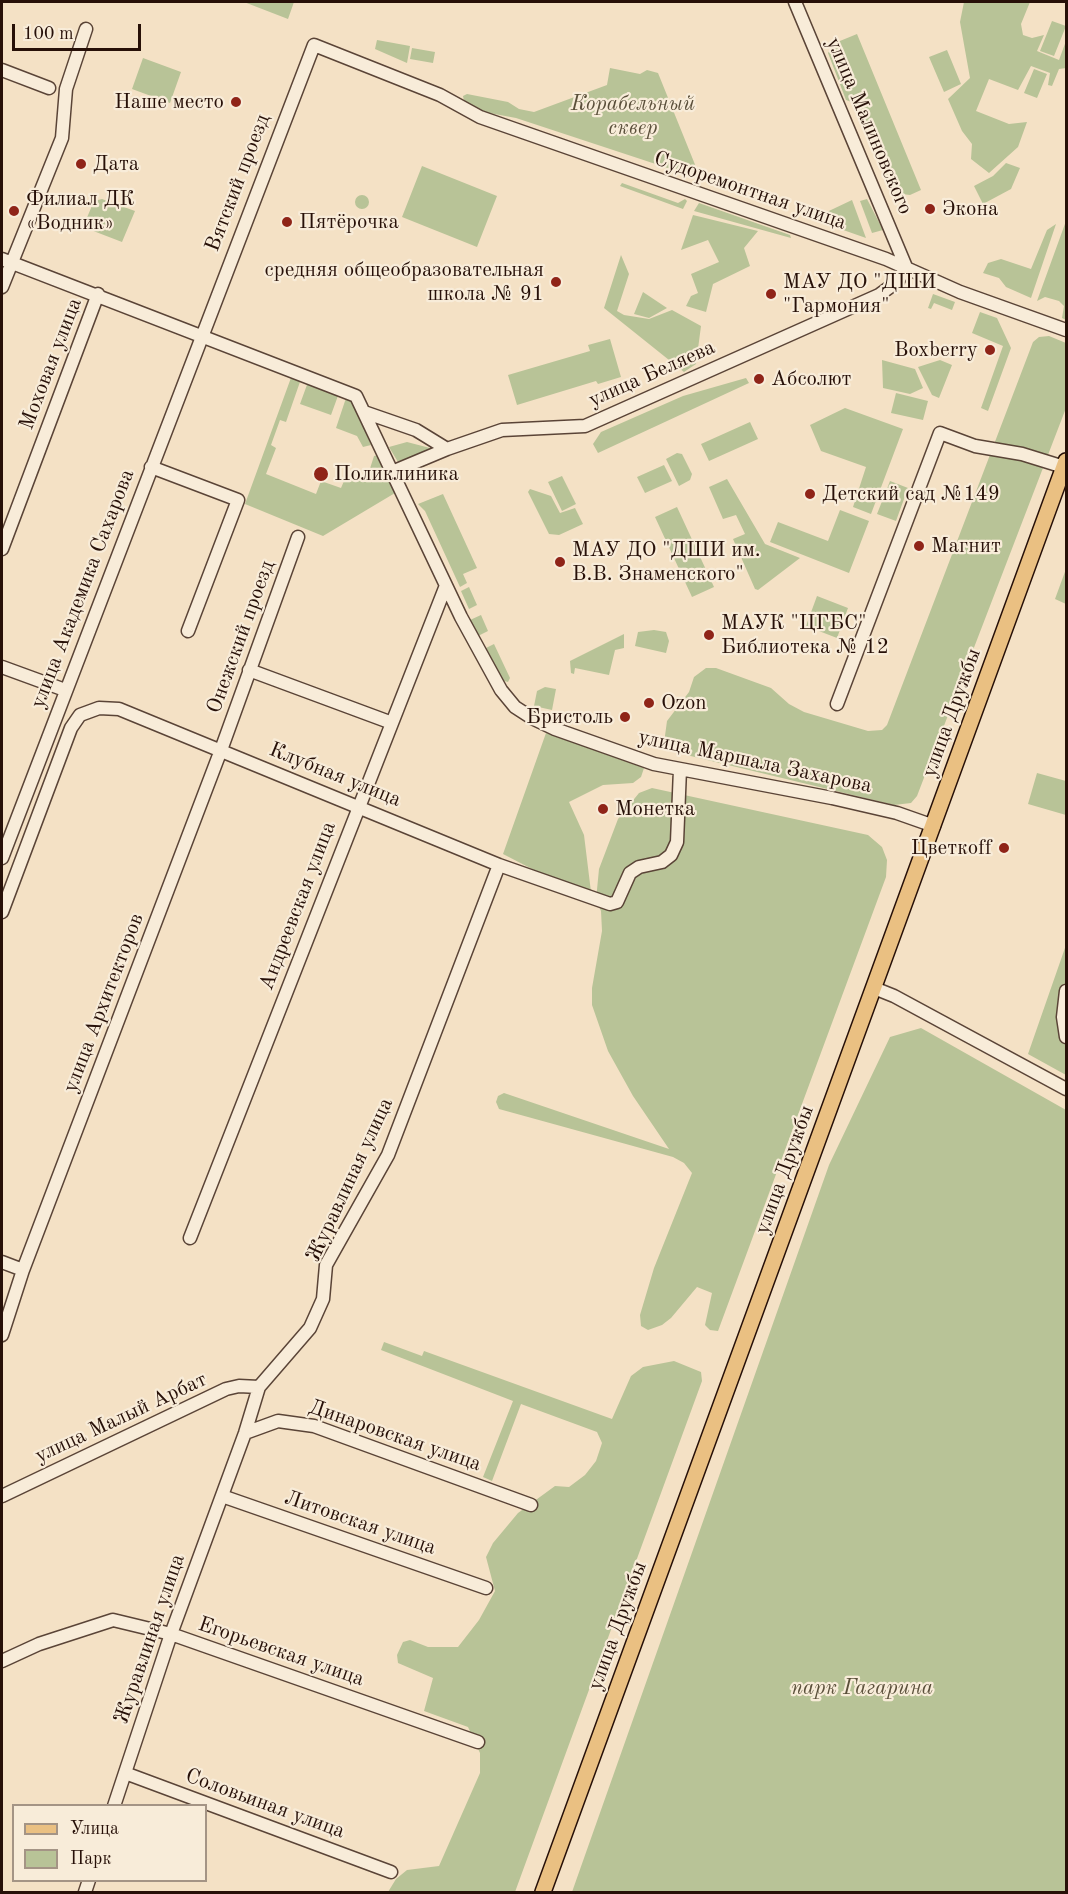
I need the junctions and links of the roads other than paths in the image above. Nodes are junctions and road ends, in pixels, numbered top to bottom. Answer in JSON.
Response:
{"nodes":[{"id":1,"x":795,"y":2,"type":"edge"},
{"id":2,"x":86,"y":29,"type":"dead end"},
{"id":3,"x":314,"y":45,"type":"joint"},
{"id":4,"x":2,"y":70,"type":"edge"},
{"id":5,"x":48,"y":88,"type":"dead end"},
{"id":6,"x":6,"y":261,"type":"edge"},
{"id":7,"x":906,"y":267,"type":"junction"},
{"id":8,"x":2,"y":287,"type":"edge"},
{"id":9,"x":98,"y":294,"type":"junction"},
{"id":10,"x":1066,"y":330,"type":"edge"},
{"id":11,"x":202,"y":335,"type":"junction"},
{"id":12,"x":364,"y":412,"type":"junction"},
{"id":13,"x":447,"y":449,"type":"junction"},
{"id":14,"x":1065,"y":464,"type":"edge"},
{"id":15,"x":151,"y":467,"type":"junction"},
{"id":16,"x":392,"y":472,"type":"junction"},
{"id":17,"x":298,"y":537,"type":"dead end"},
{"id":18,"x":2,"y":549,"type":"edge"},
{"id":19,"x":445,"y":588,"type":"junction"},
{"id":20,"x":188,"y":631,"type":"dead end"},
{"id":21,"x":2,"y":667,"type":"edge"},
{"id":22,"x":249,"y":670,"type":"junction"},
{"id":23,"x":65,"y":690,"type":"junction"},
{"id":24,"x":837,"y":705,"type":"dead end"},
{"id":25,"x":392,"y":723,"type":"junction"},
{"id":26,"x":221,"y":750,"type":"junction"},
{"id":27,"x":680,"y":769,"type":"junction"},
{"id":28,"x":358,"y":805,"type":"junction"},
{"id":29,"x":934,"y":826,"type":"junction"},
{"id":30,"x":2,"y":858,"type":"edge"},
{"id":31,"x":499,"y":866,"type":"junction"},
{"id":32,"x":2,"y":912,"type":"edge"},
{"id":33,"x":874,"y":988,"type":"junction"},
{"id":34,"x":1066,"y":991,"type":"edge"},
{"id":35,"x":1066,"y":1037,"type":"edge"},
{"id":36,"x":1066,"y":1089,"type":"edge"},
{"id":37,"x":190,"y":1238,"type":"dead end"},
{"id":38,"x":2,"y":1262,"type":"edge"},
{"id":39,"x":23,"y":1270,"type":"junction"},
{"id":40,"x":2,"y":1335,"type":"edge"},
{"id":41,"x":259,"y":1387,"type":"junction"},
{"id":42,"x":245,"y":1433,"type":"junction"},
{"id":43,"x":2,"y":1496,"type":"edge"},
{"id":44,"x":222,"y":1496,"type":"junction"},
{"id":45,"x":531,"y":1504,"type":"dead end"},
{"id":46,"x":486,"y":1588,"type":"dead end"},
{"id":47,"x":171,"y":1635,"type":"junction"},
{"id":48,"x":2,"y":1661,"type":"edge"},
{"id":49,"x":478,"y":1742,"type":"dead end"},
{"id":50,"x":125,"y":1773,"type":"junction"},
{"id":51,"x":115,"y":1804,"type":"edge"},
{"id":52,"x":391,"y":1872,"type":"dead end"},
{"id":53,"x":543,"y":1893,"type":"edge"}],
"edges":[{"from":1,"to":7,"type":"street","name":"улица Малиновского"},
{"from":2,"to":6,"type":"street"},
{"from":3,"to":7,"type":"street","name":"Судоремонтная улица"},
{"from":3,"to":11,"type":"street","name":"Вятский проезд"},
{"from":4,"to":5,"type":"street"},
{"from":6,"to":8,"type":"street"},
{"from":6,"to":9,"type":"street","name":"улица Маршала Захарова"},
{"from":7,"to":10,"type":"street","name":"Судоремонтная улица"},
{"from":7,"to":13,"type":"street","name":"улица Беляева"},
{"from":9,"to":11,"type":"street","name":"улица Маршала Захарова"},
{"from":9,"to":18,"type":"street","name":"Моховая улица"},
{"from":11,"to":12,"type":"street","name":"улица Маршала Захарова"},
{"from":11,"to":15,"type":"street","name":"улица Академика Сахарова"},
{"from":12,"to":13,"type":"street"},
{"from":12,"to":16,"type":"street","name":"улица Маршала Захарова"},
{"from":13,"to":16,"type":"street","name":"улица Беляева"},
{"from":14,"to":24,"type":"street"},
{"from":14,"to":29,"type":"main road","name":"улица Дружбы"},
{"from":15,"to":20,"type":"street"},
{"from":15,"to":23,"type":"street","name":"улица Академика Сахарова"},
{"from":16,"to":19,"type":"street","name":"улица Маршала Захарова"},
{"from":17,"to":22,"type":"street","name":"Онежский проезд"},
{"from":19,"to":25,"type":"street","name":"Андреевская улица"},
{"from":19,"to":27,"type":"street","name":"улица Маршала Захарова"},
{"from":21,"to":23,"type":"street"},
{"from":22,"to":25,"type":"street"},
{"from":22,"to":26,"type":"street","name":"Онежский проезд"},
{"from":23,"to":30,"type":"street","name":"улица Академика Сахарова"},
{"from":25,"to":28,"type":"street","name":"Андреевская улица"},
{"from":26,"to":28,"type":"street","name":"Клубная улица"},
{"from":26,"to":32,"type":"street","name":"Клубная улица"},
{"from":26,"to":39,"type":"street","name":"улица Архитекторов"},
{"from":27,"to":29,"type":"street","name":"улица Маршала Захарова"},
{"from":27,"to":31,"type":"street","name":"Клубная улица"},
{"from":28,"to":31,"type":"street","name":"Клубная улица"},
{"from":28,"to":37,"type":"street","name":"Андреевская улица"},
{"from":29,"to":33,"type":"main road","name":"улица Дружбы"},
{"from":31,"to":41,"type":"street","name":"Журавлиная улица"},
{"from":33,"to":36,"type":"street"},
{"from":33,"to":53,"type":"main road","name":"улица Дружбы"},
{"from":34,"to":35,"type":"street"},
{"from":38,"to":39,"type":"street"},
{"from":39,"to":40,"type":"street","name":"улица Архитекторов"},
{"from":41,"to":42,"type":"street","name":"Журавлиная улица"},
{"from":41,"to":43,"type":"street","name":"улица Малый Арбат"},
{"from":42,"to":44,"type":"street","name":"Журавлиная улица"},
{"from":42,"to":45,"type":"street","name":"Динаровская улица"},
{"from":44,"to":46,"type":"street","name":"Литовская улица"},
{"from":44,"to":47,"type":"street","name":"Журавлиная улица"},
{"from":47,"to":48,"type":"street","name":"Егорьевская улица"},
{"from":47,"to":49,"type":"street","name":"Егорьевская улица"},
{"from":47,"to":50,"type":"street","name":"Журавлиная улица"},
{"from":50,"to":51,"type":"street","name":"Журавлиная улица"},
{"from":50,"to":52,"type":"street","name":"Соловьиная улица"}]}
